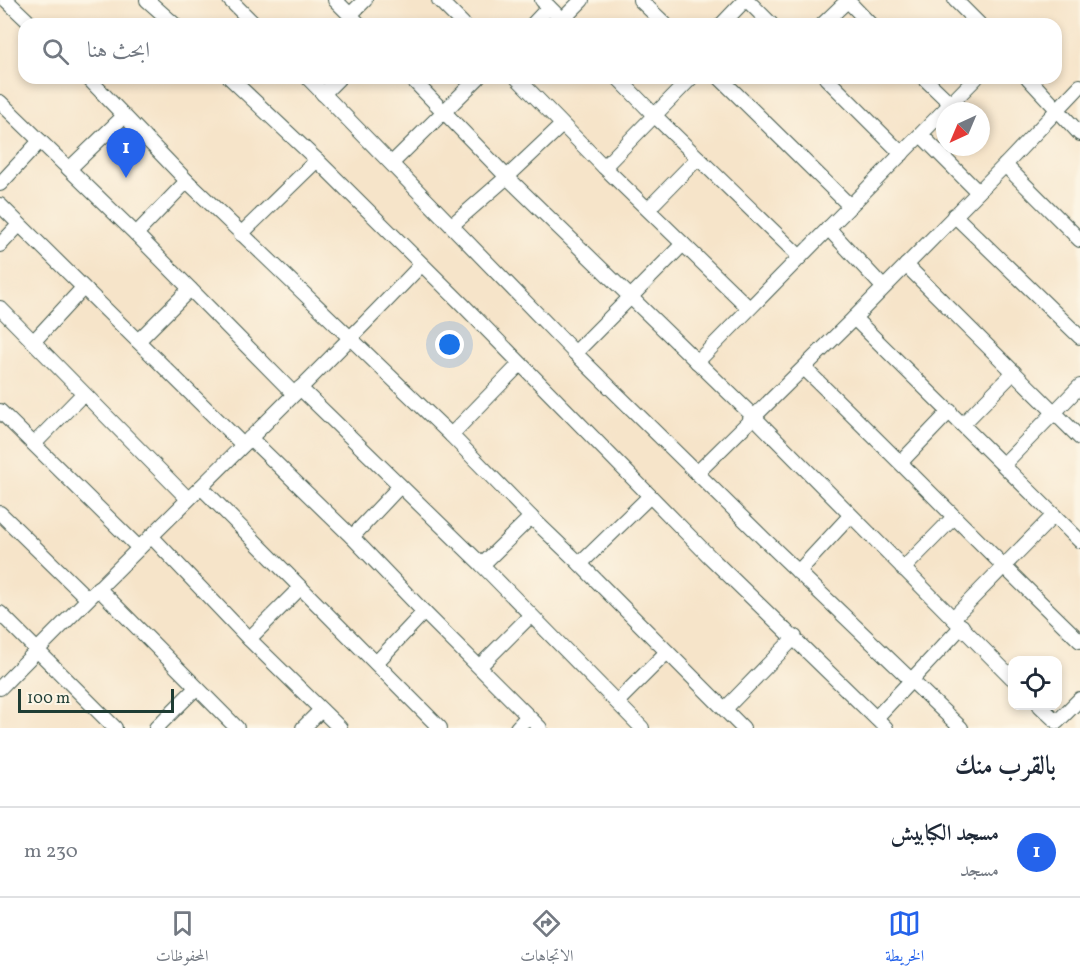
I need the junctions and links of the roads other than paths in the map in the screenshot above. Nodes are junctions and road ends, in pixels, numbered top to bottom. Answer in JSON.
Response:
{"nodes":[{"id":1,"x":6,"y":0,"type":"edge"},
{"id":2,"x":147,"y":0,"type":"edge"},
{"id":3,"x":230,"y":0,"type":"edge"},
{"id":4,"x":335,"y":0,"type":"edge"},
{"id":5,"x":365,"y":0,"type":"edge"},
{"id":6,"x":439,"y":0,"type":"edge"},
{"id":7,"x":582,"y":0,"type":"edge"},
{"id":8,"x":640,"y":0,"type":"edge"},
{"id":9,"x":746,"y":0,"type":"edge"},
{"id":10,"x":848,"y":0,"type":"edge"},
{"id":11,"x":956,"y":0,"type":"edge"},
{"id":12,"x":546,"y":4,"type":"edge"},
{"id":13,"x":25,"y":18,"type":"edge"},
{"id":14,"x":163,"y":18,"type":"edge"},
{"id":15,"x":248,"y":18,"type":"edge"},
{"id":16,"x":352,"y":18,"type":"edge"},
{"id":17,"x":355,"y":18,"type":"edge"},
{"id":18,"x":457,"y":18,"type":"edge"},
{"id":19,"x":537,"y":18,"type":"edge"},
{"id":20,"x":560,"y":18,"type":"edge"},
{"id":21,"x":567,"y":18,"type":"edge"},
{"id":22,"x":659,"y":18,"type":"edge"},
{"id":23,"x":728,"y":18,"type":"edge"},
{"id":24,"x":765,"y":18,"type":"edge"},
{"id":25,"x":829,"y":18,"type":"edge"},
{"id":26,"x":864,"y":18,"type":"edge"},
{"id":27,"x":973,"y":18,"type":"edge"},
{"id":28,"x":99,"y":84,"type":"edge"},
{"id":29,"x":236,"y":84,"type":"edge"},
{"id":30,"x":314,"y":84,"type":"edge"},
{"id":31,"x":333,"y":84,"type":"edge"},
{"id":32,"x":417,"y":84,"type":"edge"},
{"id":33,"x":472,"y":84,"type":"edge"},
{"id":34,"x":523,"y":84,"type":"edge"},
{"id":35,"x":624,"y":84,"type":"edge"},
{"id":36,"x":685,"y":84,"type":"edge"},
{"id":37,"x":726,"y":84,"type":"edge"},
{"id":38,"x":832,"y":84,"type":"edge"},
{"id":39,"x":930,"y":84,"type":"edge"},
{"id":40,"x":970,"y":84,"type":"edge"},
{"id":41,"x":1033,"y":84,"type":"edge"},
{"id":42,"x":1080,"y":86,"type":"edge"},
{"id":43,"x":323,"y":94,"type":"junction"},
{"id":44,"x":0,"y":102,"type":"edge"},
{"id":45,"x":949,"y":102,"type":"edge"},
{"id":46,"x":953,"y":102,"type":"edge"},
{"id":47,"x":443,"y":111,"type":"junction"},
{"id":48,"x":1057,"y":111,"type":"junction"},
{"id":49,"x":124,"y":116,"type":"junction"},
{"id":50,"x":654,"y":116,"type":"junction"},
{"id":51,"x":936,"y":120,"type":"edge"},
{"id":52,"x":562,"y":125,"type":"junction"},
{"id":53,"x":1080,"y":134,"type":"edge"},
{"id":54,"x":921,"y":135,"type":"junction"},
{"id":55,"x":40,"y":141,"type":"junction"},
{"id":56,"x":902,"y":154,"type":"junction"},
{"id":57,"x":698,"y":158,"type":"junction"},
{"id":58,"x":317,"y":160,"type":"junction"},
{"id":59,"x":392,"y":163,"type":"junction"},
{"id":60,"x":1005,"y":165,"type":"junction"},
{"id":61,"x":604,"y":167,"type":"junction"},
{"id":62,"x":69,"y":169,"type":"junction"},
{"id":63,"x":507,"y":177,"type":"junction"},
{"id":64,"x":187,"y":181,"type":"junction"},
{"id":65,"x":0,"y":184,"type":"edge"},
{"id":66,"x":978,"y":192,"type":"junction"},
{"id":67,"x":0,"y":205,"type":"edge"},
{"id":68,"x":850,"y":206,"type":"junction"},
{"id":69,"x":648,"y":209,"type":"junction"},
{"id":70,"x":954,"y":215,"type":"junction"},
{"id":71,"x":19,"y":225,"type":"junction"},
{"id":72,"x":452,"y":225,"type":"junction"},
{"id":73,"x":828,"y":228,"type":"junction"},
{"id":74,"x":136,"y":234,"type":"junction"},
{"id":75,"x":241,"y":234,"type":"junction"},
{"id":76,"x":1080,"y":240,"type":"edge"},
{"id":77,"x":683,"y":244,"type":"junction"},
{"id":78,"x":0,"y":245,"type":"edge"},
{"id":79,"x":800,"y":257,"type":"junction"},
{"id":80,"x":422,"y":265,"type":"junction"},
{"id":81,"x":906,"y":265,"type":"junction"},
{"id":82,"x":83,"y":288,"type":"junction"},
{"id":83,"x":883,"y":288,"type":"junction"},
{"id":84,"x":190,"y":289,"type":"junction"},
{"id":85,"x":631,"y":296,"type":"junction"},
{"id":86,"x":0,"y":308,"type":"edge"},
{"id":87,"x":749,"y":308,"type":"junction"},
{"id":88,"x":854,"y":318,"type":"junction"},
{"id":89,"x":1080,"y":337,"type":"edge"},
{"id":90,"x":352,"y":338,"type":"junction"},
{"id":91,"x":34,"y":341,"type":"junction"},
{"id":92,"x":138,"y":341,"type":"junction"},
{"id":93,"x":575,"y":353,"type":"junction"},
{"id":94,"x":697,"y":362,"type":"junction"},
{"id":95,"x":520,"y":364,"type":"junction"},
{"id":96,"x":804,"y":368,"type":"junction"},
{"id":97,"x":1014,"y":372,"type":"junction"},
{"id":98,"x":1080,"y":386,"type":"edge"},
{"id":99,"x":297,"y":391,"type":"junction"},
{"id":100,"x":83,"y":393,"type":"junction"},
{"id":101,"x":0,"y":411,"type":"edge"},
{"id":102,"x":950,"y":411,"type":"junction"},
{"id":103,"x":1055,"y":412,"type":"junction"},
{"id":104,"x":754,"y":417,"type":"junction"},
{"id":105,"x":963,"y":424,"type":"junction"},
{"id":106,"x":452,"y":435,"type":"junction"},
{"id":107,"x":1080,"y":438,"type":"edge"},
{"id":108,"x":246,"y":442,"type":"junction"},
{"id":109,"x":34,"y":444,"type":"junction"},
{"id":110,"x":901,"y":462,"type":"junction"},
{"id":111,"x":1004,"y":464,"type":"junction"},
{"id":112,"x":697,"y":472,"type":"junction"},
{"id":113,"x":400,"y":486,"type":"junction"},
{"id":114,"x":201,"y":487,"type":"junction"},
{"id":115,"x":650,"y":496,"type":"junction"},
{"id":116,"x":188,"y":499,"type":"junction"},
{"id":117,"x":0,"y":513,"type":"edge"},
{"id":118,"x":1054,"y":515,"type":"junction"},
{"id":119,"x":850,"y":516,"type":"junction"},
{"id":120,"x":531,"y":517,"type":"junction"},
{"id":121,"x":954,"y":517,"type":"junction"},
{"id":122,"x":151,"y":536,"type":"junction"},
{"id":123,"x":352,"y":537,"type":"junction"},
{"id":124,"x":1080,"y":541,"type":"edge"},
{"id":125,"x":139,"y":548,"type":"junction"},
{"id":126,"x":580,"y":564,"type":"junction"},
{"id":127,"x":482,"y":565,"type":"junction"},
{"id":128,"x":1003,"y":566,"type":"junction"},
{"id":129,"x":903,"y":569,"type":"junction"},
{"id":130,"x":798,"y":572,"type":"junction"},
{"id":131,"x":98,"y":588,"type":"junction"},
{"id":132,"x":300,"y":588,"type":"junction"},
{"id":133,"x":87,"y":598,"type":"junction"},
{"id":134,"x":424,"y":612,"type":"junction"},
{"id":135,"x":0,"y":613,"type":"edge"},
{"id":136,"x":530,"y":616,"type":"junction"},
{"id":137,"x":957,"y":622,"type":"junction"},
{"id":138,"x":795,"y":637,"type":"junction"},
{"id":139,"x":249,"y":639,"type":"junction"},
{"id":140,"x":1080,"y":641,"type":"edge"},
{"id":141,"x":37,"y":650,"type":"junction"},
{"id":142,"x":667,"y":652,"type":"junction"},
{"id":143,"x":376,"y":663,"type":"junction"},
{"id":144,"x":480,"y":666,"type":"junction"},
{"id":145,"x":1008,"y":674,"type":"edge"},
{"id":146,"x":912,"y":680,"type":"junction"},
{"id":147,"x":0,"y":688,"type":"edge"},
{"id":148,"x":196,"y":688,"type":"junction"},
{"id":149,"x":1080,"y":699,"type":"edge"},
{"id":150,"x":617,"y":702,"type":"junction"},
{"id":151,"x":725,"y":709,"type":"junction"},
{"id":152,"x":321,"y":710,"type":"junction"},
{"id":153,"x":1044,"y":710,"type":"edge"},
{"id":154,"x":528,"y":716,"type":"junction"},
{"id":155,"x":429,"y":718,"type":"junction"},
{"id":156,"x":881,"y":723,"type":"edge"},
{"id":157,"x":1058,"y":726,"type":"edge"},
{"id":158,"x":115,"y":728,"type":"edge"},
{"id":159,"x":156,"y":728,"type":"edge"},
{"id":160,"x":237,"y":728,"type":"edge"},
{"id":161,"x":303,"y":728,"type":"edge"},
{"id":162,"x":340,"y":728,"type":"edge"},
{"id":163,"x":418,"y":728,"type":"edge"},
{"id":164,"x":440,"y":728,"type":"edge"},
{"id":165,"x":517,"y":728,"type":"edge"},
{"id":166,"x":540,"y":728,"type":"edge"},
{"id":167,"x":642,"y":728,"type":"edge"},
{"id":168,"x":743,"y":728,"type":"edge"},
{"id":169,"x":961,"y":728,"type":"edge"}],
"edges":[{"from":1,"to":13,"type":"street"},
{"from":2,"to":14,"type":"street"},
{"from":3,"to":15,"type":"street"},
{"from":4,"to":16,"type":"street"},
{"from":5,"to":17,"type":"street"},
{"from":6,"to":18,"type":"street"},
{"from":7,"to":21,"type":"street"},
{"from":8,"to":22,"type":"street"},
{"from":9,"to":23,"type":"street"},
{"from":9,"to":24,"type":"street"},
{"from":10,"to":25,"type":"street"},
{"from":10,"to":26,"type":"street"},
{"from":11,"to":27,"type":"street"},
{"from":12,"to":19,"type":"street"},
{"from":12,"to":20,"type":"street"},
{"from":28,"to":49,"type":"street"},
{"from":29,"to":58,"type":"street"},
{"from":30,"to":43,"type":"street"},
{"from":31,"to":43,"type":"street"},
{"from":32,"to":47,"type":"street"},
{"from":33,"to":47,"type":"street"},
{"from":34,"to":52,"type":"street"},
{"from":35,"to":50,"type":"street"},
{"from":36,"to":50,"type":"street"},
{"from":37,"to":68,"type":"street"},
{"from":38,"to":56,"type":"street"},
{"from":39,"to":45,"type":"street"},
{"from":40,"to":46,"type":"street"},
{"from":41,"to":48,"type":"street"},
{"from":42,"to":48,"type":"street"},
{"from":43,"to":59,"type":"street"},
{"from":44,"to":55,"type":"street"},
{"from":47,"to":59,"type":"street"},
{"from":47,"to":63,"type":"street"},
{"from":48,"to":53,"type":"street"},
{"from":48,"to":60,"type":"street"},
{"from":49,"to":62,"type":"street"},
{"from":49,"to":64,"type":"street"},
{"from":50,"to":57,"type":"street"},
{"from":50,"to":61,"type":"street"},
{"from":51,"to":54,"type":"street"},
{"from":52,"to":61,"type":"street"},
{"from":52,"to":63,"type":"street"},
{"from":54,"to":56,"type":"street"},
{"from":54,"to":66,"type":"street"},
{"from":55,"to":62,"type":"street"},
{"from":55,"to":65,"type":"street"},
{"from":56,"to":68,"type":"street"},
{"from":57,"to":69,"type":"street"},
{"from":57,"to":79,"type":"street"},
{"from":58,"to":75,"type":"street"},
{"from":58,"to":80,"type":"street"},
{"from":59,"to":72,"type":"street"},
{"from":60,"to":66,"type":"street"},
{"from":60,"to":76,"type":"street"},
{"from":61,"to":69,"type":"street"},
{"from":62,"to":74,"type":"street"},
{"from":63,"to":72,"type":"street"},
{"from":63,"to":85,"type":"street"},
{"from":64,"to":74,"type":"street"},
{"from":64,"to":75,"type":"street"},
{"from":66,"to":70,"type":"street"},
{"from":67,"to":71,"type":"street"},
{"from":68,"to":73,"type":"street"},
{"from":69,"to":77,"type":"street"},
{"from":70,"to":81,"type":"street"},
{"from":70,"to":89,"type":"street"},
{"from":71,"to":78,"type":"street"},
{"from":71,"to":82,"type":"street"},
{"from":72,"to":93,"type":"street"},
{"from":73,"to":79,"type":"street"},
{"from":73,"to":83,"type":"street"},
{"from":74,"to":84,"type":"street"},
{"from":75,"to":90,"type":"street"},
{"from":77,"to":85,"type":"street"},
{"from":77,"to":87,"type":"street"},
{"from":79,"to":87,"type":"street"},
{"from":80,"to":90,"type":"street"},
{"from":80,"to":95,"type":"street"},
{"from":81,"to":83,"type":"street"},
{"from":81,"to":97,"type":"street"},
{"from":82,"to":91,"type":"street"},
{"from":82,"to":92,"type":"street"},
{"from":83,"to":88,"type":"street"},
{"from":84,"to":92,"type":"street"},
{"from":84,"to":99,"type":"street"},
{"from":85,"to":93,"type":"street"},
{"from":85,"to":94,"type":"street"},
{"from":86,"to":91,"type":"street"},
{"from":87,"to":94,"type":"street"},
{"from":88,"to":96,"type":"street"},
{"from":88,"to":102,"type":"street"},
{"from":90,"to":99,"type":"street"},
{"from":90,"to":106,"type":"street"},
{"from":91,"to":100,"type":"street"},
{"from":92,"to":108,"type":"street"},
{"from":93,"to":112,"type":"street"},
{"from":94,"to":104,"type":"street"},
{"from":95,"to":106,"type":"street"},
{"from":95,"to":115,"type":"street"},
{"from":96,"to":104,"type":"street"},
{"from":96,"to":110,"type":"street"},
{"from":97,"to":103,"type":"street"},
{"from":97,"to":105,"type":"street"},
{"from":98,"to":103,"type":"street"},
{"from":99,"to":108,"type":"street"},
{"from":99,"to":113,"type":"street"},
{"from":100,"to":109,"type":"street"},
{"from":100,"to":116,"type":"street"},
{"from":101,"to":109,"type":"street"},
{"from":102,"to":105,"type":"street"},
{"from":102,"to":110,"type":"street"},
{"from":103,"to":107,"type":"street"},
{"from":103,"to":111,"type":"street"},
{"from":104,"to":112,"type":"street"},
{"from":104,"to":119,"type":"street"},
{"from":105,"to":111,"type":"street"},
{"from":106,"to":120,"type":"street"},
{"from":108,"to":114,"type":"street"},
{"from":108,"to":123,"type":"street"},
{"from":109,"to":125,"type":"street"},
{"from":110,"to":121,"type":"street"},
{"from":111,"to":118,"type":"street"},
{"from":112,"to":130,"type":"street"},
{"from":113,"to":123,"type":"street"},
{"from":113,"to":127,"type":"street"},
{"from":114,"to":116,"type":"street"},
{"from":114,"to":132,"type":"street"},
{"from":115,"to":126,"type":"street"},
{"from":115,"to":138,"type":"street"},
{"from":116,"to":122,"type":"street"},
{"from":117,"to":133,"type":"street"},
{"from":118,"to":124,"type":"street"},
{"from":118,"to":128,"type":"street"},
{"from":119,"to":129,"type":"street"},
{"from":119,"to":130,"type":"street"},
{"from":120,"to":126,"type":"street"},
{"from":120,"to":127,"type":"street"},
{"from":121,"to":128,"type":"street"},
{"from":121,"to":129,"type":"street"},
{"from":122,"to":125,"type":"street"},
{"from":122,"to":139,"type":"street"},
{"from":123,"to":134,"type":"street"},
{"from":125,"to":131,"type":"street"},
{"from":126,"to":142,"type":"street"},
{"from":127,"to":136,"type":"street"},
{"from":128,"to":137,"type":"street"},
{"from":128,"to":140,"type":"street"},
{"from":129,"to":137,"type":"street"},
{"from":130,"to":146,"type":"street"},
{"from":131,"to":133,"type":"street"},
{"from":131,"to":148,"type":"street"},
{"from":132,"to":139,"type":"street"},
{"from":132,"to":143,"type":"street"},
{"from":133,"to":141,"type":"street"},
{"from":134,"to":143,"type":"street"},
{"from":134,"to":144,"type":"street"},
{"from":135,"to":141,"type":"street"},
{"from":136,"to":144,"type":"street"},
{"from":136,"to":150,"type":"street"},
{"from":137,"to":145,"type":"street"},
{"from":137,"to":146,"type":"street"},
{"from":138,"to":151,"type":"street"},
{"from":138,"to":156,"type":"street"},
{"from":139,"to":152,"type":"street"},
{"from":141,"to":147,"type":"street"},
{"from":141,"to":158,"type":"street"},
{"from":142,"to":150,"type":"street"},
{"from":142,"to":151,"type":"street"},
{"from":143,"to":155,"type":"street"},
{"from":144,"to":154,"type":"street"},
{"from":146,"to":156,"type":"street"},
{"from":146,"to":169,"type":"street"},
{"from":148,"to":159,"type":"street"},
{"from":148,"to":160,"type":"street"},
{"from":149,"to":157,"type":"street"},
{"from":150,"to":167,"type":"street"},
{"from":151,"to":168,"type":"street"},
{"from":152,"to":161,"type":"street"},
{"from":152,"to":162,"type":"street"},
{"from":153,"to":157,"type":"street"},
{"from":154,"to":165,"type":"street"},
{"from":154,"to":166,"type":"street"},
{"from":155,"to":163,"type":"street"},
{"from":155,"to":164,"type":"street"}]}
